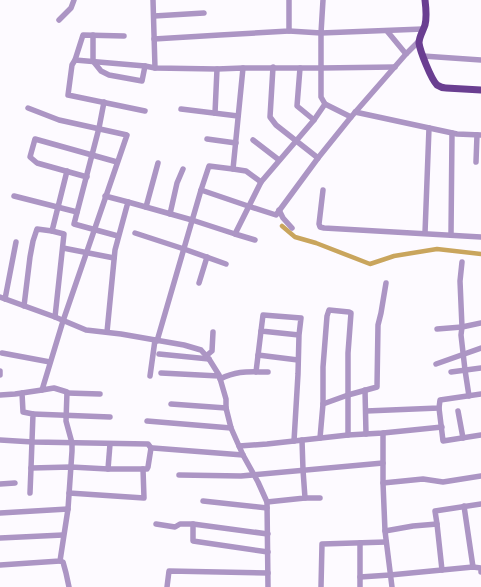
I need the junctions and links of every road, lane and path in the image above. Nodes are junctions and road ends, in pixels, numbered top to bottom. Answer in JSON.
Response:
{"nodes":[{"id":1,"x":74,"y":0,"type":"edge"},
{"id":2,"x":153,"y":0,"type":"edge"},
{"id":3,"x":289,"y":0,"type":"edge"},
{"id":4,"x":323,"y":0,"type":"edge"},
{"id":5,"x":425,"y":0,"type":"edge"},
{"id":6,"x":204,"y":13,"type":"dead end"},
{"id":7,"x":154,"y":16,"type":"junction"},
{"id":8,"x":59,"y":20,"type":"dead end"},
{"id":9,"x":423,"y":29,"type":"junction"},
{"id":10,"x":289,"y":31,"type":"junction"},
{"id":11,"x":387,"y":31,"type":"junction"},
{"id":12,"x":321,"y":33,"type":"junction"},
{"id":13,"x":93,"y":35,"type":"junction"},
{"id":14,"x":124,"y":36,"type":"dead end"},
{"id":15,"x":154,"y":40,"type":"junction"},
{"id":16,"x":419,"y":40,"type":"junction"},
{"id":17,"x":406,"y":54,"type":"junction"},
{"id":18,"x":423,"y":56,"type":"junction"},
{"id":19,"x":75,"y":60,"type":"junction"},
{"id":20,"x":481,"y":60,"type":"edge"},
{"id":21,"x":93,"y":61,"type":"junction"},
{"id":22,"x":145,"y":66,"type":"junction"},
{"id":23,"x":395,"y":66,"type":"junction"},
{"id":24,"x":273,"y":67,"type":"junction"},
{"id":25,"x":155,"y":68,"type":"junction"},
{"id":26,"x":243,"y":68,"type":"junction"},
{"id":27,"x":300,"y":68,"type":"junction"},
{"id":28,"x":321,"y":68,"type":"junction"},
{"id":29,"x":217,"y":69,"type":"junction"},
{"id":30,"x":481,"y":90,"type":"edge"},
{"id":31,"x":104,"y":102,"type":"junction"},
{"id":32,"x":325,"y":104,"type":"junction"},
{"id":33,"x":28,"y":108,"type":"dead end"},
{"id":34,"x":181,"y":109,"type":"dead end"},
{"id":35,"x":145,"y":111,"type":"dead end"},
{"id":36,"x":214,"y":113,"type":"junction"},
{"id":37,"x":353,"y":115,"type":"junction"},
{"id":38,"x":238,"y":116,"type":"junction"},
{"id":39,"x":314,"y":120,"type":"junction"},
{"id":40,"x":99,"y":128,"type":"junction"},
{"id":41,"x":429,"y":128,"type":"junction"},
{"id":42,"x":452,"y":133,"type":"junction"},
{"id":43,"x":479,"y":135,"type":"edge"},
{"id":44,"x":207,"y":140,"type":"dead end"},
{"id":45,"x":254,"y":140,"type":"dead end"},
{"id":46,"x":295,"y":141,"type":"junction"},
{"id":47,"x":236,"y":143,"type":"junction"},
{"id":48,"x":91,"y":155,"type":"junction"},
{"id":49,"x":318,"y":158,"type":"junction"},
{"id":50,"x":279,"y":160,"type":"junction"},
{"id":51,"x":117,"y":162,"type":"junction"},
{"id":52,"x":476,"y":162,"type":"dead end"},
{"id":53,"x":158,"y":163,"type":"dead end"},
{"id":54,"x":183,"y":169,"type":"dead end"},
{"id":55,"x":233,"y":169,"type":"junction"},
{"id":56,"x":67,"y":171,"type":"junction"},
{"id":57,"x":86,"y":177,"type":"junction"},
{"id":58,"x":262,"y":182,"type":"junction"},
{"id":59,"x":201,"y":190,"type":"junction"},
{"id":60,"x":323,"y":190,"type":"dead end"},
{"id":61,"x":14,"y":196,"type":"dead end"},
{"id":62,"x":105,"y":196,"type":"junction"},
{"id":63,"x":128,"y":202,"type":"junction"},
{"id":64,"x":248,"y":206,"type":"junction"},
{"id":65,"x":58,"y":207,"type":"junction"},
{"id":66,"x":146,"y":207,"type":"junction"},
{"id":67,"x":279,"y":210,"type":"junction"},
{"id":68,"x":77,"y":212,"type":"junction"},
{"id":69,"x":170,"y":214,"type":"junction"},
{"id":70,"x":192,"y":220,"type":"junction"},
{"id":71,"x":292,"y":228,"type":"dead end"},
{"id":72,"x":94,"y":230,"type":"junction"},
{"id":73,"x":52,"y":231,"type":"junction"},
{"id":74,"x":135,"y":233,"type":"dead end"},
{"id":75,"x":426,"y":233,"type":"junction"},
{"id":76,"x":235,"y":234,"type":"junction"},
{"id":77,"x":451,"y":234,"type":"junction"},
{"id":78,"x":118,"y":236,"type":"junction"},
{"id":79,"x":481,"y":237,"type":"edge"},
{"id":80,"x":255,"y":240,"type":"dead end"},
{"id":81,"x":16,"y":242,"type":"dead end"},
{"id":82,"x":63,"y":248,"type":"junction"},
{"id":83,"x":184,"y":249,"type":"junction"},
{"id":84,"x":87,"y":253,"type":"junction"},
{"id":85,"x":207,"y":257,"type":"junction"},
{"id":86,"x":114,"y":258,"type":"junction"},
{"id":87,"x":462,"y":262,"type":"dead end"},
{"id":88,"x":226,"y":264,"type":"dead end"},
{"id":89,"x":199,"y":282,"type":"dead end"},
{"id":90,"x":386,"y":283,"type":"dead end"},
{"id":91,"x":2,"y":298,"type":"edge"},
{"id":92,"x":24,"y":306,"type":"junction"},
{"id":93,"x":55,"y":317,"type":"junction"},
{"id":94,"x":63,"y":321,"type":"junction"},
{"id":95,"x":481,"y":323,"type":"edge"},
{"id":96,"x":462,"y":327,"type":"junction"},
{"id":97,"x":437,"y":329,"type":"dead end"},
{"id":98,"x":261,"y":331,"type":"junction"},
{"id":99,"x":107,"y":332,"type":"junction"},
{"id":100,"x":213,"y":332,"type":"dead end"},
{"id":101,"x":299,"y":335,"type":"junction"},
{"id":102,"x":156,"y":340,"type":"junction"},
{"id":103,"x":481,"y":348,"type":"edge"},
{"id":104,"x":2,"y":353,"type":"dead end"},
{"id":105,"x":159,"y":354,"type":"dead end"},
{"id":106,"x":463,"y":354,"type":"junction"},
{"id":107,"x":258,"y":355,"type":"junction"},
{"id":108,"x":207,"y":357,"type":"junction"},
{"id":109,"x":298,"y":360,"type":"junction"},
{"id":110,"x":50,"y":362,"type":"junction"},
{"id":111,"x":436,"y":364,"type":"dead end"},
{"id":112,"x":481,"y":368,"type":"edge"},
{"id":113,"x":465,"y":370,"type":"junction"},
{"id":114,"x":0,"y":371,"type":"edge"},
{"id":115,"x":256,"y":372,"type":"junction"},
{"id":116,"x":268,"y":372,"type":"dead end"},
{"id":117,"x":451,"y":372,"type":"dead end"},
{"id":118,"x":160,"y":374,"type":"dead end"},
{"id":119,"x":0,"y":375,"type":"edge"},
{"id":120,"x":150,"y":376,"type":"dead end"},
{"id":121,"x":220,"y":377,"type":"junction"},
{"id":122,"x":42,"y":390,"type":"junction"},
{"id":123,"x":365,"y":390,"type":"junction"},
{"id":124,"x":22,"y":393,"type":"junction"},
{"id":125,"x":67,"y":393,"type":"junction"},
{"id":126,"x":100,"y":394,"type":"dead end"},
{"id":127,"x":481,"y":394,"type":"edge"},
{"id":128,"x":0,"y":395,"type":"edge"},
{"id":129,"x":348,"y":395,"type":"junction"},
{"id":130,"x":470,"y":396,"type":"junction"},
{"id":131,"x":171,"y":404,"type":"dead end"},
{"id":132,"x":323,"y":404,"type":"junction"},
{"id":133,"x":226,"y":408,"type":"junction"},
{"id":134,"x":439,"y":408,"type":"junction"},
{"id":135,"x":366,"y":411,"type":"junction"},
{"id":136,"x":458,"y":411,"type":"dead end"},
{"id":137,"x":34,"y":414,"type":"junction"},
{"id":138,"x":66,"y":415,"type":"junction"},
{"id":139,"x":110,"y":417,"type":"dead end"},
{"id":140,"x":147,"y":422,"type":"dead end"},
{"id":141,"x":442,"y":427,"type":"junction"},
{"id":142,"x":231,"y":428,"type":"junction"},
{"id":143,"x":383,"y":433,"type":"junction"},
{"id":144,"x":366,"y":434,"type":"junction"},
{"id":145,"x":348,"y":435,"type":"junction"},
{"id":146,"x":481,"y":435,"type":"edge"},
{"id":147,"x":320,"y":438,"type":"junction"},
{"id":148,"x":464,"y":438,"type":"junction"},
{"id":149,"x":0,"y":440,"type":"edge"},
{"id":150,"x":302,"y":440,"type":"junction"},
{"id":151,"x":294,"y":441,"type":"junction"},
{"id":152,"x":33,"y":442,"type":"junction"},
{"id":153,"x":72,"y":443,"type":"junction"},
{"id":154,"x":110,"y":444,"type":"junction"},
{"id":155,"x":239,"y":446,"type":"junction"},
{"id":156,"x":151,"y":448,"type":"junction"},
{"id":157,"x":243,"y":454,"type":"junction"},
{"id":158,"x":383,"y":463,"type":"junction"},
{"id":159,"x":71,"y":467,"type":"junction"},
{"id":160,"x":32,"y":468,"type":"junction"},
{"id":161,"x":108,"y":469,"type":"junction"},
{"id":162,"x":143,"y":470,"type":"junction"},
{"id":163,"x":303,"y":470,"type":"junction"},
{"id":164,"x":179,"y":475,"type":"dead end"},
{"id":165,"x":255,"y":475,"type":"junction"},
{"id":166,"x":481,"y":476,"type":"edge"},
{"id":167,"x":383,"y":483,"type":"junction"},
{"id":168,"x":0,"y":484,"type":"edge"},
{"id":169,"x":15,"y":484,"type":"dead end"},
{"id":170,"x":30,"y":493,"type":"dead end"},
{"id":171,"x":69,"y":493,"type":"junction"},
{"id":172,"x":305,"y":498,"type":"junction"},
{"id":173,"x":320,"y":498,"type":"dead end"},
{"id":174,"x":204,"y":501,"type":"dead end"},
{"id":175,"x":481,"y":504,"type":"edge"},
{"id":176,"x":267,"y":505,"type":"junction"},
{"id":177,"x":464,"y":506,"type":"junction"},
{"id":178,"x":68,"y":509,"type":"junction"},
{"id":179,"x":0,"y":513,"type":"edge"},
{"id":180,"x":156,"y":524,"type":"dead end"},
{"id":181,"x":193,"y":524,"type":"junction"},
{"id":182,"x":437,"y":524,"type":"junction"},
{"id":183,"x":385,"y":531,"type":"junction"},
{"id":184,"x":268,"y":534,"type":"junction"},
{"id":185,"x":63,"y":535,"type":"junction"},
{"id":186,"x":0,"y":538,"type":"edge"},
{"id":187,"x":386,"y":542,"type":"junction"},
{"id":188,"x":360,"y":543,"type":"junction"},
{"id":189,"x":268,"y":552,"type":"junction"},
{"id":190,"x":60,"y":561,"type":"junction"},
{"id":191,"x":0,"y":565,"type":"edge"},
{"id":192,"x":473,"y":567,"type":"junction"},
{"id":193,"x":442,"y":570,"type":"junction"},
{"id":194,"x":481,"y":572,"type":"edge"},
{"id":195,"x":268,"y":574,"type":"junction"},
{"id":196,"x":390,"y":575,"type":"junction"},
{"id":197,"x":360,"y":577,"type":"junction"},
{"id":198,"x":69,"y":587,"type":"edge"},
{"id":199,"x":167,"y":587,"type":"edge"},
{"id":200,"x":268,"y":587,"type":"edge"},
{"id":201,"x":322,"y":587,"type":"edge"},
{"id":202,"x":360,"y":587,"type":"edge"},
{"id":203,"x":392,"y":587,"type":"edge"}],
"edges":[{"from":1,"to":8,"type":"street"},
{"from":2,"to":7,"type":"street"},
{"from":3,"to":10,"type":"street"},
{"from":4,"to":12,"type":"street"},
{"from":5,"to":9,"type":"main road"},
{"from":6,"to":7,"type":"street"},
{"from":7,"to":15,"type":"street"},
{"from":9,"to":11,"type":"street"},
{"from":9,"to":16,"type":"main road"},
{"from":10,"to":12,"type":"street"},
{"from":10,"to":15,"type":"street"},
{"from":11,"to":12,"type":"street"},
{"from":11,"to":17,"type":"street"},
{"from":12,"to":28,"type":"street"},
{"from":13,"to":14,"type":"street"},
{"from":13,"to":19,"type":"street"},
{"from":13,"to":21,"type":"street"},
{"from":15,"to":25,"type":"street"},
{"from":16,"to":17,"type":"street"},
{"from":16,"to":18,"type":"main road"},
{"from":17,"to":23,"type":"street"},
{"from":18,"to":20,"type":"street"},
{"from":18,"to":30,"type":"main road"},
{"from":19,"to":21,"type":"street"},
{"from":19,"to":31,"type":"street"},
{"from":21,"to":22,"type":"street"},
{"from":21,"to":22,"type":"street"},
{"from":22,"to":25,"type":"street"},
{"from":23,"to":28,"type":"street"},
{"from":23,"to":37,"type":"street"},
{"from":24,"to":26,"type":"street"},
{"from":24,"to":27,"type":"street"},
{"from":24,"to":46,"type":"street"},
{"from":25,"to":29,"type":"street"},
{"from":26,"to":29,"type":"street"},
{"from":26,"to":38,"type":"street"},
{"from":27,"to":28,"type":"street"},
{"from":27,"to":39,"type":"street"},
{"from":28,"to":32,"type":"street"},
{"from":29,"to":36,"type":"street"},
{"from":31,"to":35,"type":"street"},
{"from":31,"to":40,"type":"street"},
{"from":32,"to":37,"type":"street"},
{"from":32,"to":39,"type":"street"},
{"from":33,"to":40,"type":"street"},
{"from":34,"to":36,"type":"street"},
{"from":36,"to":38,"type":"street"},
{"from":37,"to":41,"type":"street"},
{"from":37,"to":49,"type":"street"},
{"from":38,"to":47,"type":"street"},
{"from":39,"to":46,"type":"street"},
{"from":40,"to":48,"type":"street"},
{"from":40,"to":51,"type":"street"},
{"from":41,"to":42,"type":"street"},
{"from":41,"to":75,"type":"street"},
{"from":42,"to":43,"type":"street"},
{"from":42,"to":77,"type":"street"},
{"from":43,"to":52,"type":"street"},
{"from":44,"to":47,"type":"street"},
{"from":45,"to":50,"type":"street"},
{"from":46,"to":49,"type":"street"},
{"from":46,"to":50,"type":"street"},
{"from":47,"to":55,"type":"street"},
{"from":48,"to":51,"type":"street"},
{"from":48,"to":56,"type":"street"},
{"from":48,"to":57,"type":"street"},
{"from":49,"to":67,"type":"street"},
{"from":50,"to":58,"type":"street"},
{"from":51,"to":62,"type":"street"},
{"from":53,"to":66,"type":"street"},
{"from":54,"to":69,"type":"street"},
{"from":55,"to":58,"type":"street"},
{"from":55,"to":59,"type":"street"},
{"from":56,"to":57,"type":"street"},
{"from":56,"to":65,"type":"street"},
{"from":57,"to":68,"type":"street"},
{"from":58,"to":64,"type":"street"},
{"from":59,"to":64,"type":"street"},
{"from":59,"to":70,"type":"street"},
{"from":60,"to":75,"type":"street"},
{"from":61,"to":65,"type":"street"},
{"from":62,"to":63,"type":"street"},
{"from":62,"to":72,"type":"street"},
{"from":63,"to":66,"type":"street"},
{"from":63,"to":78,"type":"street"},
{"from":64,"to":67,"type":"street"},
{"from":64,"to":76,"type":"street"},
{"from":65,"to":68,"type":"street"},
{"from":65,"to":73,"type":"street"},
{"from":66,"to":69,"type":"street"},
{"from":67,"to":71,"type":"street"},
{"from":68,"to":72,"type":"street"},
{"from":69,"to":70,"type":"street"},
{"from":70,"to":76,"type":"street"},
{"from":70,"to":83,"type":"street"},
{"from":72,"to":78,"type":"street"},
{"from":72,"to":84,"type":"street"},
{"from":73,"to":82,"type":"street"},
{"from":73,"to":92,"type":"street"},
{"from":74,"to":83,"type":"street"},
{"from":75,"to":77,"type":"street"},
{"from":76,"to":80,"type":"street"},
{"from":77,"to":79,"type":"street"},
{"from":78,"to":86,"type":"street"},
{"from":81,"to":91,"type":"street"},
{"from":82,"to":84,"type":"street"},
{"from":82,"to":93,"type":"street"},
{"from":83,"to":85,"type":"street"},
{"from":83,"to":102,"type":"street"},
{"from":84,"to":86,"type":"street"},
{"from":84,"to":94,"type":"street"},
{"from":85,"to":88,"type":"street"},
{"from":85,"to":89,"type":"street"},
{"from":86,"to":99,"type":"street"},
{"from":87,"to":96,"type":"street"},
{"from":90,"to":123,"type":"street"},
{"from":91,"to":92,"type":"street"},
{"from":92,"to":93,"type":"street"},
{"from":93,"to":94,"type":"street"},
{"from":94,"to":99,"type":"street"},
{"from":94,"to":110,"type":"street"},
{"from":95,"to":96,"type":"street"},
{"from":96,"to":97,"type":"street"},
{"from":96,"to":106,"type":"street"},
{"from":98,"to":101,"type":"street"},
{"from":98,"to":101,"type":"street"},
{"from":98,"to":107,"type":"street"},
{"from":99,"to":102,"type":"street"},
{"from":100,"to":108,"type":"street"},
{"from":101,"to":109,"type":"street"},
{"from":102,"to":108,"type":"street"},
{"from":102,"to":120,"type":"street"},
{"from":103,"to":106,"type":"street"},
{"from":104,"to":110,"type":"street"},
{"from":105,"to":108,"type":"street"},
{"from":106,"to":111,"type":"street"},
{"from":106,"to":113,"type":"street"},
{"from":107,"to":109,"type":"street"},
{"from":107,"to":115,"type":"street"},
{"from":108,"to":121,"type":"street"},
{"from":109,"to":151,"type":"street"},
{"from":110,"to":122,"type":"street"},
{"from":112,"to":113,"type":"street"},
{"from":113,"to":117,"type":"street"},
{"from":113,"to":130,"type":"street"},
{"from":114,"to":119,"type":"street"},
{"from":115,"to":116,"type":"street"},
{"from":115,"to":121,"type":"street"},
{"from":118,"to":121,"type":"street"},
{"from":121,"to":133,"type":"street"},
{"from":122,"to":124,"type":"street"},
{"from":122,"to":125,"type":"street"},
{"from":123,"to":129,"type":"street"},
{"from":123,"to":135,"type":"street"},
{"from":124,"to":128,"type":"street"},
{"from":124,"to":137,"type":"street"},
{"from":125,"to":126,"type":"street"},
{"from":125,"to":138,"type":"street"},
{"from":127,"to":130,"type":"street"},
{"from":129,"to":132,"type":"street"},
{"from":129,"to":132,"type":"street"},
{"from":129,"to":145,"type":"street"},
{"from":130,"to":134,"type":"street"},
{"from":131,"to":133,"type":"street"},
{"from":132,"to":147,"type":"street"},
{"from":133,"to":142,"type":"street"},
{"from":134,"to":135,"type":"street"},
{"from":134,"to":141,"type":"street"},
{"from":135,"to":144,"type":"street"},
{"from":136,"to":148,"type":"street"},
{"from":137,"to":138,"type":"street"},
{"from":137,"to":152,"type":"street"},
{"from":138,"to":139,"type":"street"},
{"from":138,"to":153,"type":"street"},
{"from":140,"to":142,"type":"street"},
{"from":141,"to":143,"type":"street"},
{"from":141,"to":148,"type":"street"},
{"from":142,"to":155,"type":"street"},
{"from":143,"to":144,"type":"street"},
{"from":143,"to":158,"type":"street"},
{"from":144,"to":145,"type":"street"},
{"from":145,"to":147,"type":"street"},
{"from":146,"to":148,"type":"street"},
{"from":147,"to":150,"type":"street"},
{"from":149,"to":152,"type":"street"},
{"from":150,"to":151,"type":"street"},
{"from":150,"to":163,"type":"street"},
{"from":151,"to":155,"type":"street"},
{"from":152,"to":153,"type":"street"},
{"from":152,"to":160,"type":"street"},
{"from":153,"to":154,"type":"street"},
{"from":153,"to":159,"type":"street"},
{"from":154,"to":156,"type":"street"},
{"from":154,"to":161,"type":"street"},
{"from":155,"to":157,"type":"street"},
{"from":156,"to":157,"type":"street"},
{"from":156,"to":162,"type":"street"},
{"from":157,"to":165,"type":"street"},
{"from":158,"to":163,"type":"street"},
{"from":158,"to":167,"type":"street"},
{"from":159,"to":160,"type":"street"},
{"from":159,"to":161,"type":"street"},
{"from":159,"to":171,"type":"street"},
{"from":160,"to":170,"type":"street"},
{"from":161,"to":162,"type":"street"},
{"from":162,"to":171,"type":"street"},
{"from":163,"to":165,"type":"street"},
{"from":163,"to":172,"type":"street"},
{"from":164,"to":165,"type":"street"},
{"from":165,"to":176,"type":"street"},
{"from":166,"to":167,"type":"street"},
{"from":167,"to":183,"type":"street"},
{"from":168,"to":169,"type":"street"},
{"from":171,"to":178,"type":"street"},
{"from":172,"to":173,"type":"street"},
{"from":172,"to":176,"type":"street"},
{"from":174,"to":176,"type":"street"},
{"from":175,"to":177,"type":"street"},
{"from":176,"to":184,"type":"street"},
{"from":177,"to":182,"type":"street"},
{"from":177,"to":192,"type":"street"},
{"from":178,"to":179,"type":"street"},
{"from":178,"to":185,"type":"street"},
{"from":180,"to":181,"type":"street"},
{"from":181,"to":184,"type":"street"},
{"from":181,"to":189,"type":"street"},
{"from":182,"to":183,"type":"street"},
{"from":182,"to":193,"type":"street"},
{"from":183,"to":187,"type":"street"},
{"from":184,"to":189,"type":"street"},
{"from":185,"to":186,"type":"street"},
{"from":185,"to":190,"type":"street"},
{"from":187,"to":188,"type":"street"},
{"from":187,"to":196,"type":"street"},
{"from":188,"to":197,"type":"street"},
{"from":188,"to":201,"type":"street"},
{"from":189,"to":195,"type":"street"},
{"from":190,"to":191,"type":"street"},
{"from":190,"to":198,"type":"street"},
{"from":192,"to":193,"type":"street"},
{"from":192,"to":194,"type":"street"},
{"from":193,"to":196,"type":"street"},
{"from":195,"to":199,"type":"street"},
{"from":195,"to":200,"type":"street"},
{"from":196,"to":197,"type":"street"},
{"from":196,"to":203,"type":"street"},
{"from":197,"to":202,"type":"street"}]}
